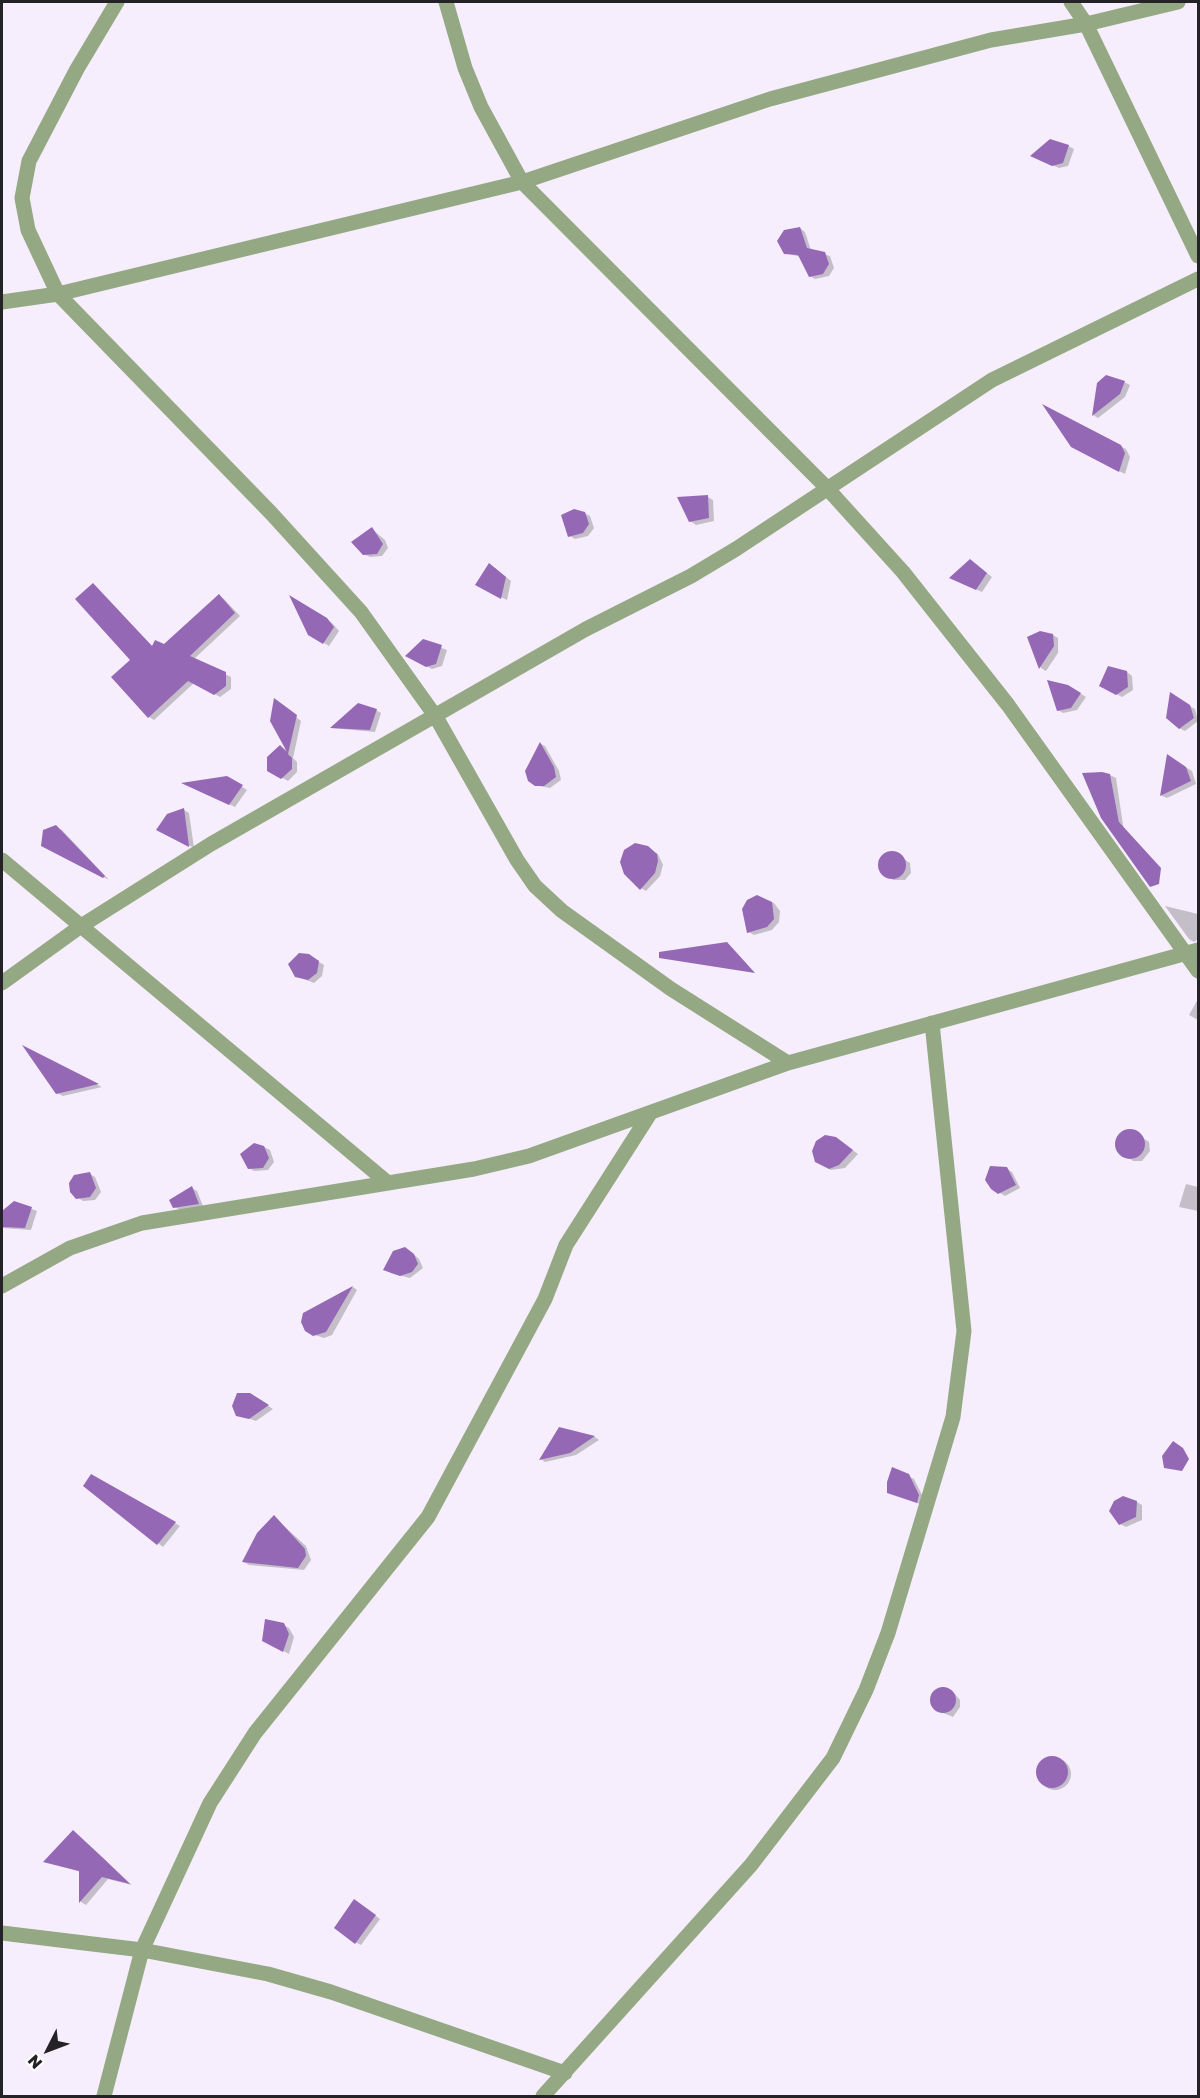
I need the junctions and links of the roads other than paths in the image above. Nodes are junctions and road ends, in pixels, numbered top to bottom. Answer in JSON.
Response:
{"nodes":[{"id":1,"x":117,"y":2,"type":"edge"},
{"id":2,"x":446,"y":2,"type":"edge"},
{"id":3,"x":1071,"y":2,"type":"edge"},
{"id":4,"x":1178,"y":2,"type":"edge"},
{"id":5,"x":1086,"y":24,"type":"junction"},
{"id":6,"x":522,"y":182,"type":"junction"},
{"id":7,"x":1198,"y":256,"type":"edge"},
{"id":8,"x":1198,"y":279,"type":"edge"},
{"id":9,"x":58,"y":294,"type":"junction"},
{"id":10,"x":2,"y":302,"type":"edge"},
{"id":11,"x":826,"y":487,"type":"junction"},
{"id":12,"x":436,"y":717,"type":"junction"},
{"id":13,"x":2,"y":860,"type":"edge"},
{"id":14,"x":81,"y":926,"type":"junction"},
{"id":15,"x":1192,"y":952,"type":"edge"},
{"id":16,"x":1198,"y":971,"type":"edge"},
{"id":17,"x":2,"y":983,"type":"edge"},
{"id":18,"x":932,"y":1023,"type":"junction"},
{"id":19,"x":788,"y":1063,"type":"junction"},
{"id":20,"x":651,"y":1112,"type":"junction"},
{"id":21,"x":388,"y":1183,"type":"junction"},
{"id":22,"x":2,"y":1286,"type":"edge"},
{"id":23,"x":2,"y":1933,"type":"edge"},
{"id":24,"x":142,"y":1950,"type":"junction"},
{"id":25,"x":565,"y":2073,"type":"junction"},
{"id":26,"x":104,"y":2097,"type":"edge"},
{"id":27,"x":543,"y":2097,"type":"edge"}],
"edges":[{"from":1,"to":9,"type":"street"},
{"from":2,"to":6,"type":"street"},
{"from":3,"to":5,"type":"street"},
{"from":4,"to":5,"type":"street"},
{"from":5,"to":6,"type":"street"},
{"from":5,"to":7,"type":"street"},
{"from":6,"to":9,"type":"street"},
{"from":6,"to":11,"type":"street"},
{"from":8,"to":11,"type":"street"},
{"from":9,"to":10,"type":"street"},
{"from":9,"to":12,"type":"street"},
{"from":11,"to":12,"type":"street"},
{"from":11,"to":15,"type":"street"},
{"from":12,"to":14,"type":"street"},
{"from":12,"to":19,"type":"street"},
{"from":13,"to":14,"type":"street"},
{"from":14,"to":17,"type":"street"},
{"from":14,"to":21,"type":"street"},
{"from":15,"to":16,"type":"street"},
{"from":15,"to":18,"type":"street"},
{"from":18,"to":19,"type":"street"},
{"from":18,"to":25,"type":"street"},
{"from":19,"to":20,"type":"street"},
{"from":20,"to":21,"type":"street"},
{"from":20,"to":24,"type":"street"},
{"from":21,"to":22,"type":"street"},
{"from":23,"to":24,"type":"street"},
{"from":24,"to":25,"type":"street"},
{"from":24,"to":26,"type":"street"},
{"from":25,"to":27,"type":"street"}]}
